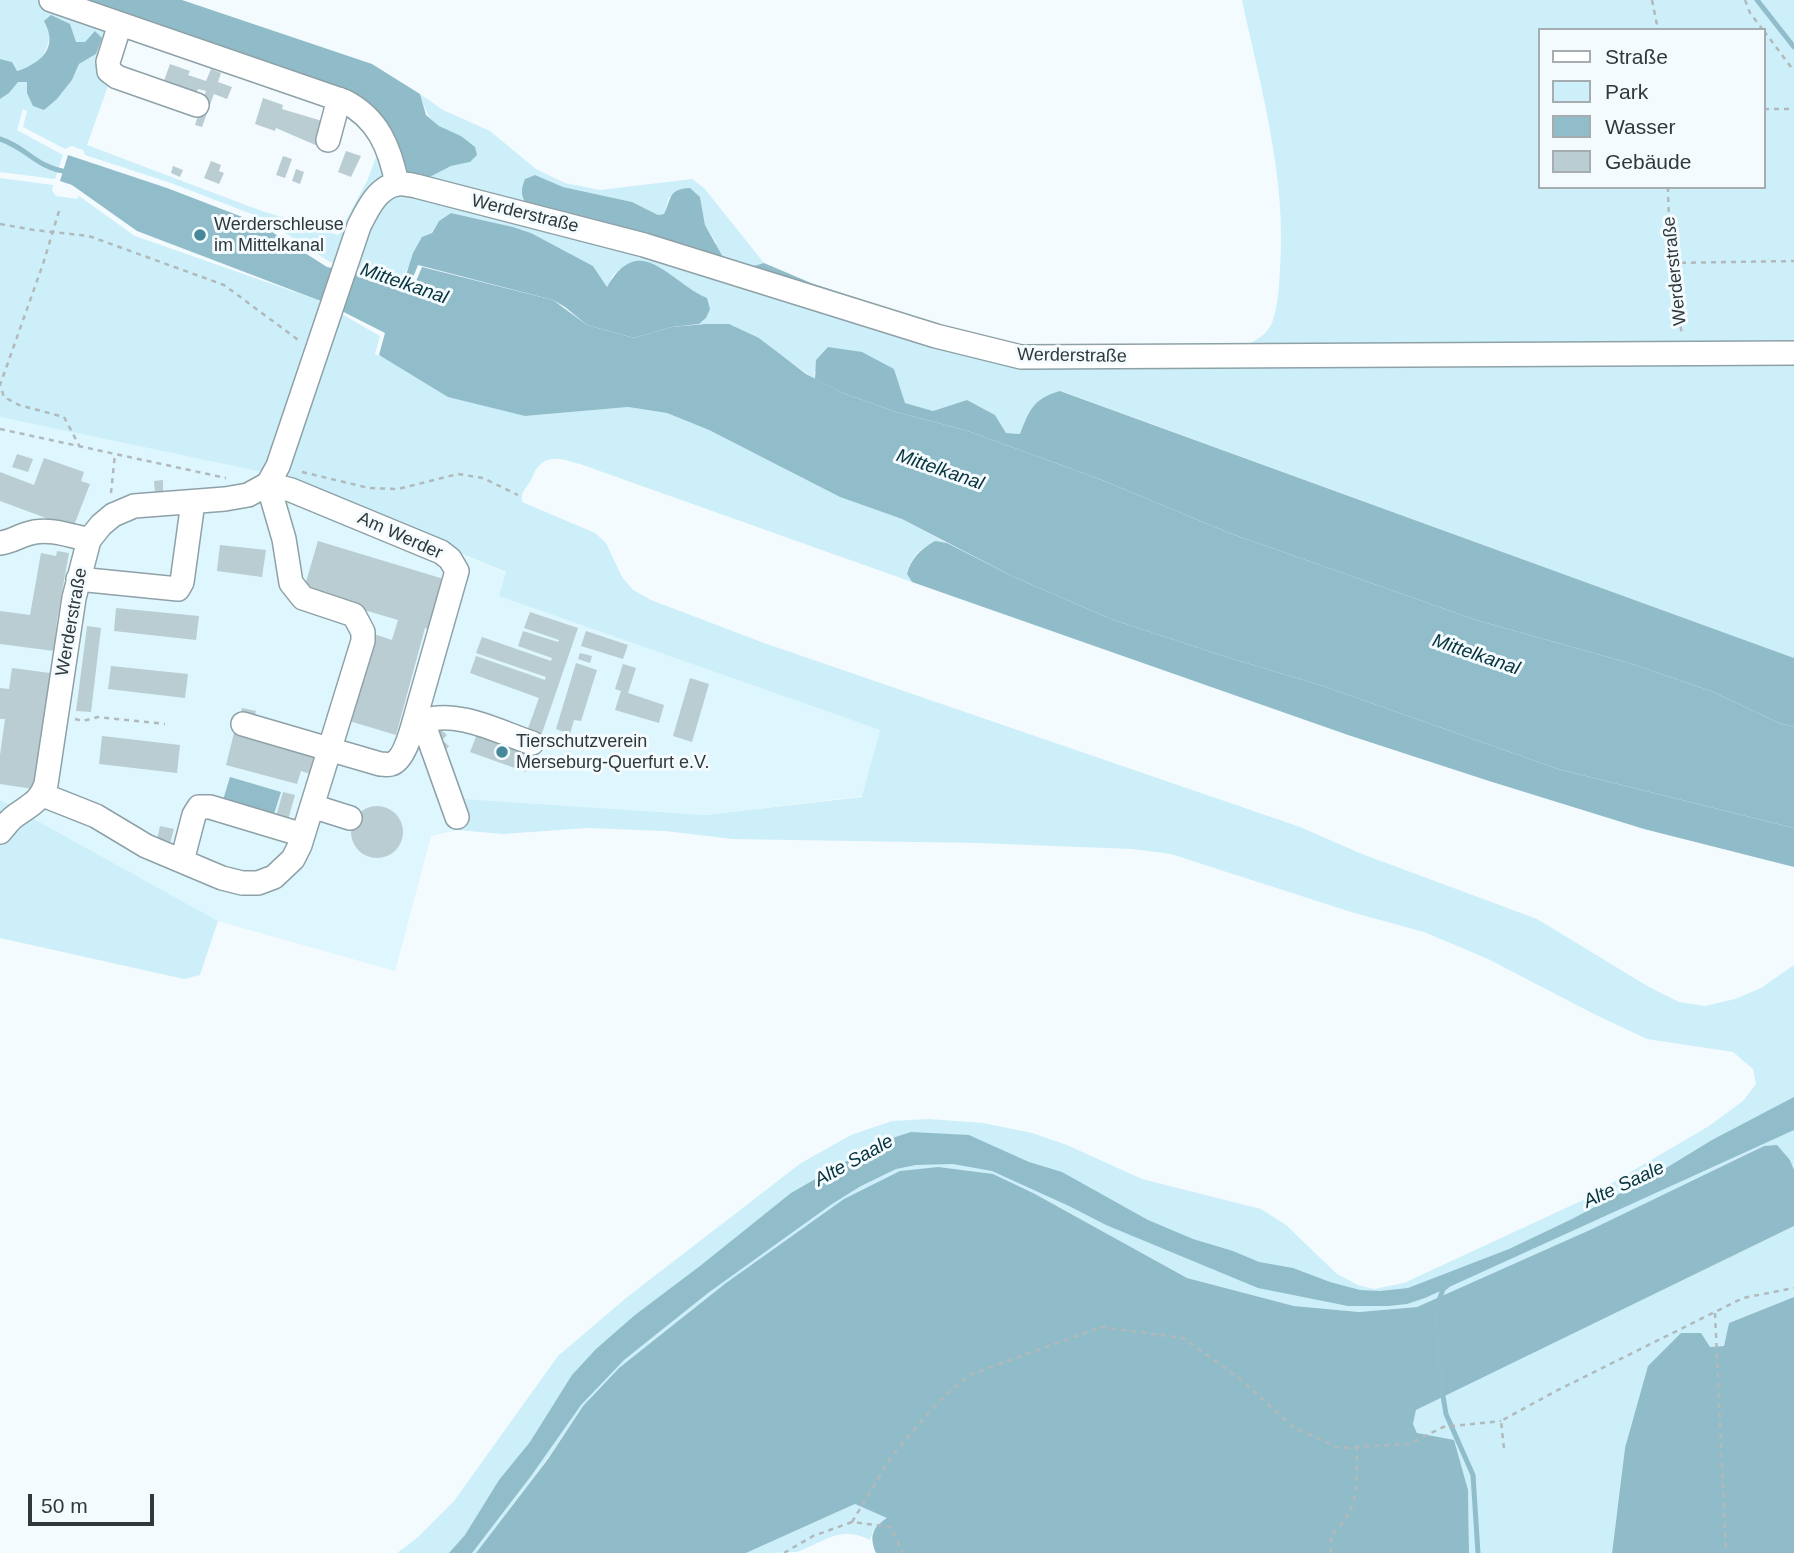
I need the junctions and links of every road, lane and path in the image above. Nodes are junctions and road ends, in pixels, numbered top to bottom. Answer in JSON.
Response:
{"nodes":[{"id":1,"x":51,"y":0,"type":"edge"},
{"id":2,"x":1652,"y":0,"type":"edge"},
{"id":3,"x":1745,"y":0,"type":"edge"},
{"id":4,"x":120,"y":24,"type":"junction"},
{"id":5,"x":1658,"y":28,"type":"edge"},
{"id":6,"x":1762,"y":28,"type":"edge"},
{"id":7,"x":1766,"y":33,"type":"edge"},
{"id":8,"x":1794,"y":71,"type":"edge"},
{"id":9,"x":339,"y":99,"type":"junction"},
{"id":10,"x":197,"y":105,"type":"dead end"},
{"id":11,"x":1766,"y":109,"type":"edge"},
{"id":12,"x":1794,"y":109,"type":"edge"},
{"id":13,"x":328,"y":140,"type":"dead end"},
{"id":14,"x":397,"y":184,"type":"junction"},
{"id":15,"x":1668,"y":189,"type":"edge"},
{"id":16,"x":59,"y":211,"type":"dead end"},
{"id":17,"x":0,"y":224,"type":"edge"},
{"id":18,"x":52,"y":233,"type":"junction"},
{"id":19,"x":1794,"y":261,"type":"edge"},
{"id":20,"x":1671,"y":263,"type":"junction"},
{"id":21,"x":320,"y":340,"type":"junction"},
{"id":22,"x":1794,"y":353,"type":"edge"},
{"id":23,"x":1686,"y":354,"type":"junction"},
{"id":24,"x":0,"y":429,"type":"edge"},
{"id":25,"x":80,"y":447,"type":"junction"},
{"id":26,"x":115,"y":454,"type":"junction"},
{"id":27,"x":273,"y":475,"type":"junction"},
{"id":28,"x":229,"y":478,"type":"dead end"},
{"id":29,"x":518,"y":495,"type":"dead end"},
{"id":30,"x":192,"y":502,"type":"junction"},
{"id":31,"x":113,"y":515,"type":"junction"},
{"id":32,"x":89,"y":540,"type":"junction"},
{"id":33,"x":0,"y":543,"type":"edge"},
{"id":34,"x":78,"y":579,"type":"junction"},
{"id":35,"x":420,"y":714,"type":"junction"},
{"id":36,"x":56,"y":716,"type":"junction"},
{"id":37,"x":165,"y":724,"type":"dead end"},
{"id":38,"x":243,"y":724,"type":"dead end"},
{"id":39,"x":532,"y":743,"type":"dead end"},
{"id":40,"x":329,"y":749,"type":"junction"},
{"id":41,"x":43,"y":795,"type":"junction"},
{"id":42,"x":312,"y":806,"type":"junction"},
{"id":43,"x":457,"y":817,"type":"dead end"},
{"id":44,"x":350,"y":818,"type":"dead end"},
{"id":45,"x":0,"y":832,"type":"edge"},
{"id":46,"x":303,"y":835,"type":"junction"},
{"id":47,"x":182,"y":861,"type":"junction"},
{"id":48,"x":1794,"y":1288,"type":"edge"},
{"id":49,"x":1715,"y":1313,"type":"junction"},
{"id":50,"x":1501,"y":1421,"type":"junction"},
{"id":51,"x":1357,"y":1447,"type":"junction"},
{"id":52,"x":1504,"y":1448,"type":"dead end"},
{"id":53,"x":852,"y":1522,"type":"junction"},
{"id":54,"x":784,"y":1553,"type":"edge"},
{"id":55,"x":903,"y":1553,"type":"edge"},
{"id":56,"x":1331,"y":1553,"type":"edge"},
{"id":57,"x":1726,"y":1553,"type":"edge"}],
"edges":[{"from":1,"to":4,"type":"street"},
{"from":2,"to":5,"type":"path"},
{"from":3,"to":6,"type":"path"},
{"from":4,"to":9,"type":"street"},
{"from":4,"to":10,"type":"street"},
{"from":7,"to":8,"type":"path"},
{"from":9,"to":13,"type":"street"},
{"from":9,"to":14,"type":"street"},
{"from":11,"to":12,"type":"path"},
{"from":14,"to":21,"type":"street"},
{"from":14,"to":23,"type":"street","name":"Werderstraße"},
{"from":15,"to":20,"type":"path","name":"Werderstraße"},
{"from":16,"to":18,"type":"path"},
{"from":17,"to":18,"type":"path"},
{"from":18,"to":21,"type":"path"},
{"from":18,"to":25,"type":"path"},
{"from":19,"to":20,"type":"path"},
{"from":20,"to":23,"type":"path","name":"Werderstraße"},
{"from":21,"to":27,"type":"street"},
{"from":22,"to":23,"type":"street","name":"Werderstraße"},
{"from":24,"to":25,"type":"path"},
{"from":25,"to":26,"type":"path"},
{"from":26,"to":28,"type":"path"},
{"from":26,"to":31,"type":"path"},
{"from":27,"to":29,"type":"path"},
{"from":27,"to":30,"type":"street","name":"Werderstraße"},
{"from":27,"to":35,"type":"street","name":"Am Werder"},
{"from":27,"to":40,"type":"street"},
{"from":30,"to":31,"type":"street","name":"Werderstraße"},
{"from":30,"to":34,"type":"street"},
{"from":31,"to":32,"type":"street","name":"Werderstraße"},
{"from":32,"to":33,"type":"street"},
{"from":32,"to":34,"type":"street","name":"Werderstraße"},
{"from":34,"to":36,"type":"street","name":"Werderstraße"},
{"from":35,"to":39,"type":"street"},
{"from":35,"to":40,"type":"street","name":"Am Werder"},
{"from":35,"to":43,"type":"street"},
{"from":36,"to":37,"type":"path"},
{"from":36,"to":41,"type":"street","name":"Werderstraße"},
{"from":38,"to":40,"type":"street"},
{"from":40,"to":42,"type":"street"},
{"from":41,"to":45,"type":"street"},
{"from":41,"to":47,"type":"street"},
{"from":42,"to":44,"type":"street"},
{"from":42,"to":46,"type":"street"},
{"from":46,"to":47,"type":"street"},
{"from":46,"to":47,"type":"street"},
{"from":48,"to":49,"type":"path"},
{"from":49,"to":50,"type":"path"},
{"from":49,"to":57,"type":"path"},
{"from":50,"to":51,"type":"path"},
{"from":50,"to":52,"type":"path"},
{"from":51,"to":53,"type":"path"},
{"from":51,"to":56,"type":"path"},
{"from":53,"to":54,"type":"path"},
{"from":53,"to":55,"type":"path"}]}
